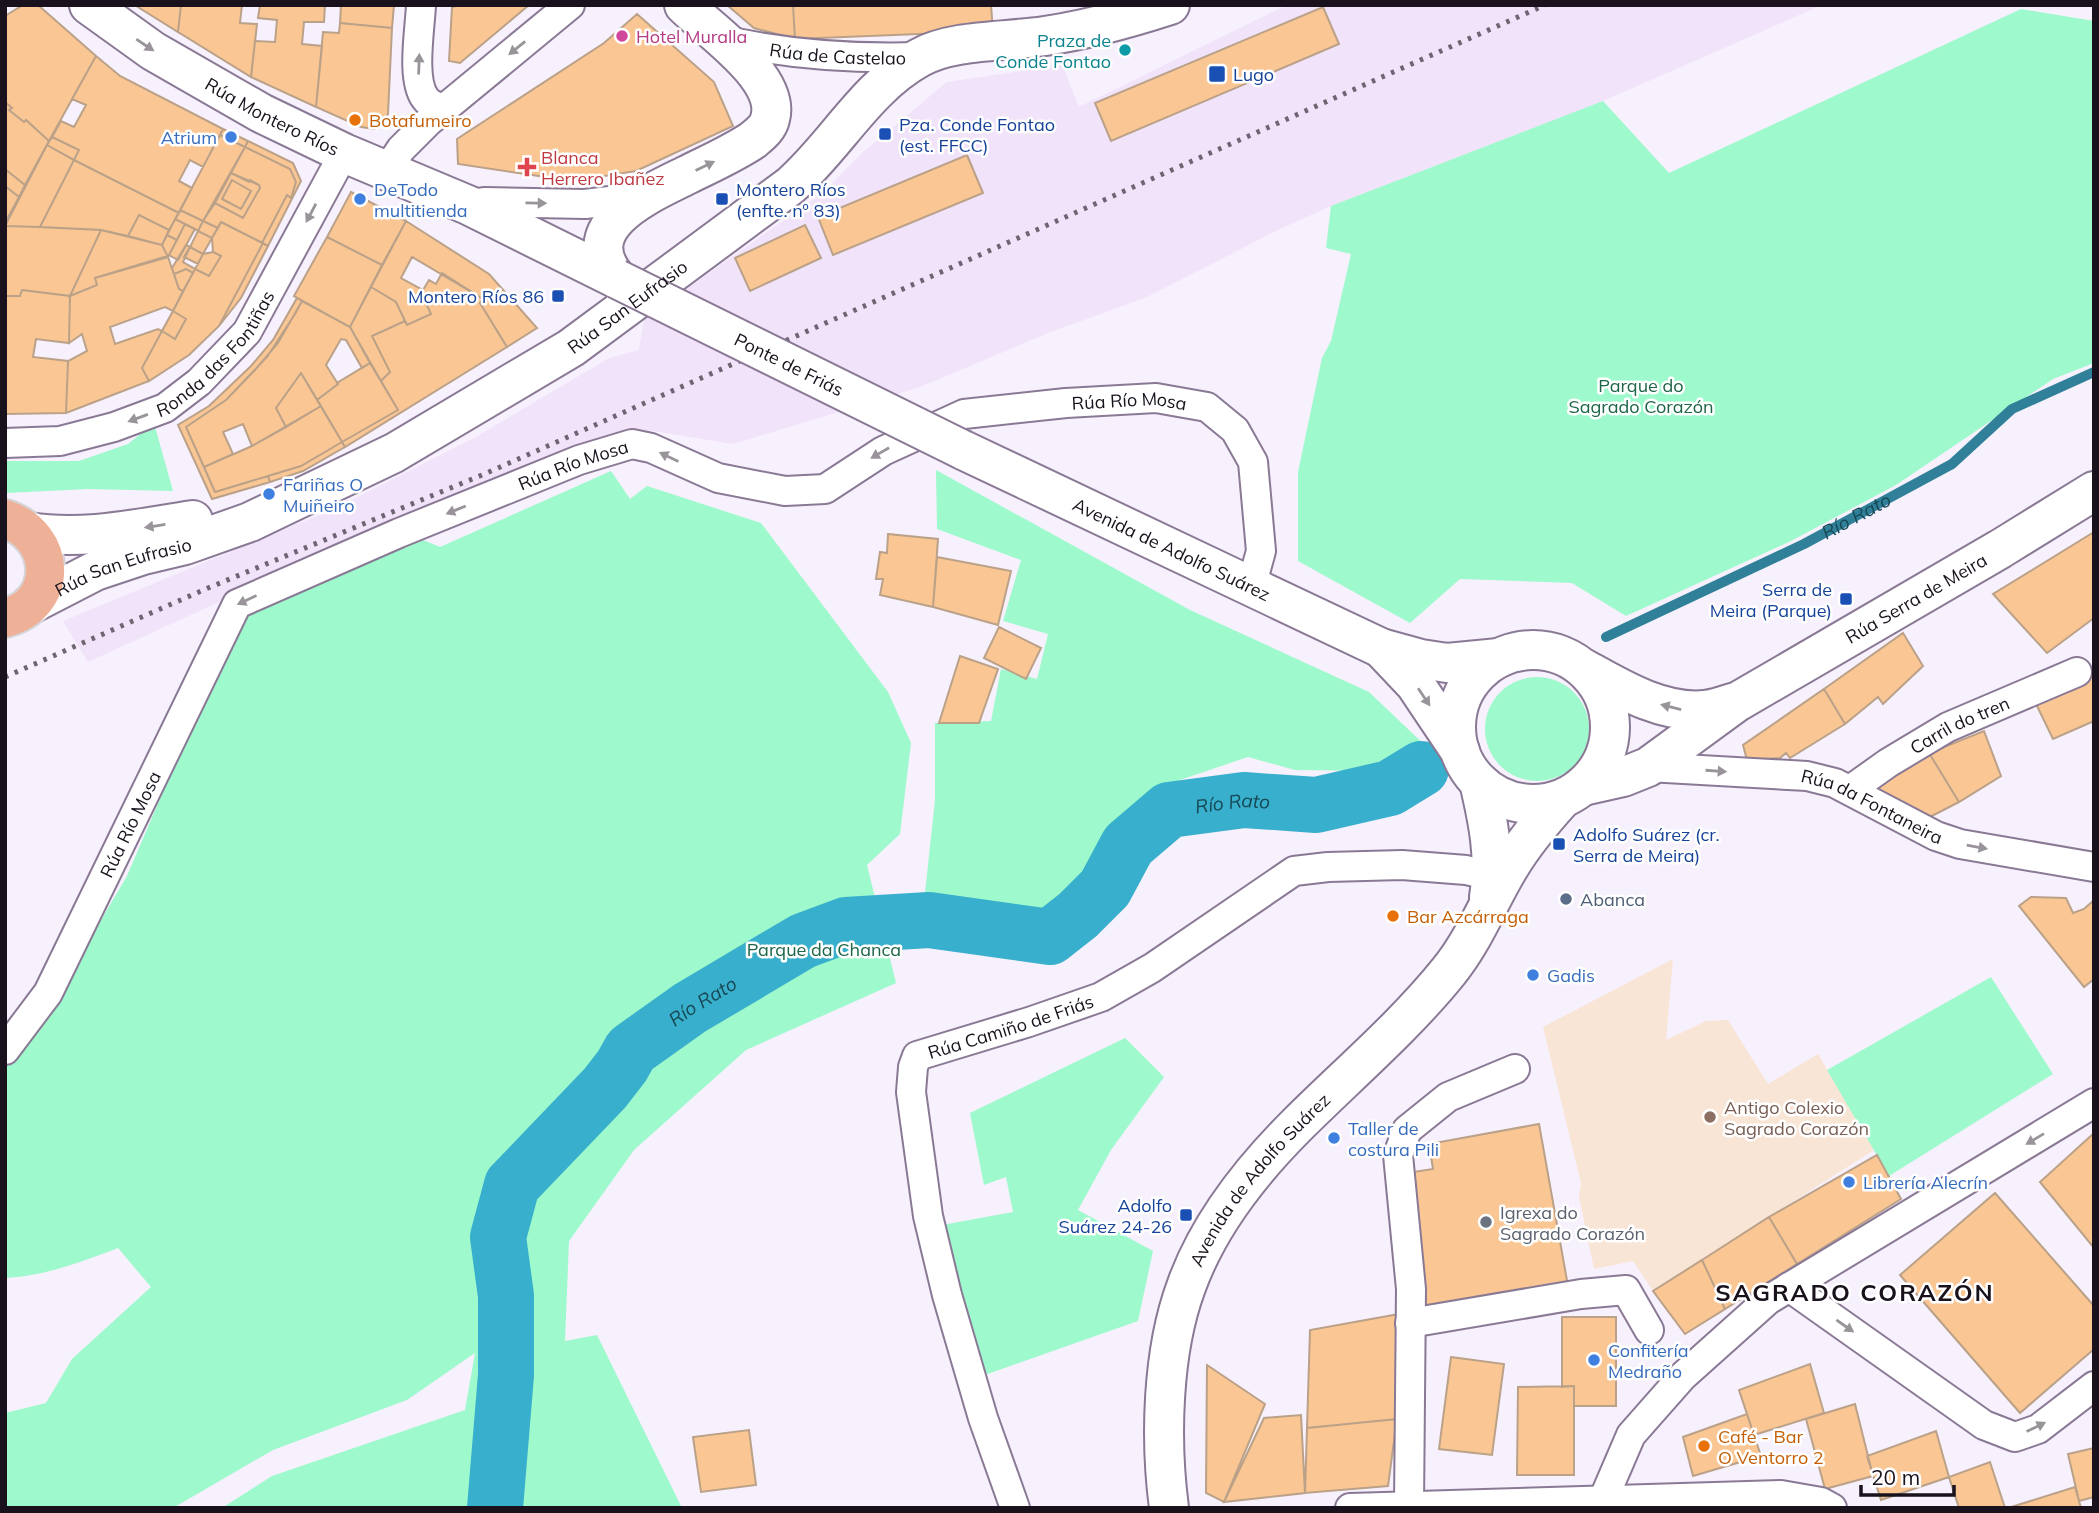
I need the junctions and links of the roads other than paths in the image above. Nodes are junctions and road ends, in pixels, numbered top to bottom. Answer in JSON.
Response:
{"nodes":[{"id":1,"x":89,"y":5,"type":"edge"},
{"id":2,"x":421,"y":5,"type":"edge"},
{"id":3,"x":570,"y":5,"type":"edge"},
{"id":4,"x":684,"y":5,"type":"edge"},
{"id":5,"x":1170,"y":5,"type":"edge"},
{"id":6,"x":723,"y":40,"type":"junction"},
{"id":7,"x":920,"y":57,"type":"junction"},
{"id":8,"x":444,"y":108,"type":"junction"},
{"id":9,"x":344,"y":153,"type":"junction"},
{"id":10,"x":387,"y":170,"type":"junction"},
{"id":11,"x":644,"y":197,"type":"junction"},
{"id":12,"x":468,"y":205,"type":"junction"},
{"id":13,"x":617,"y":279,"type":"junction"},
{"id":14,"x":963,"y":432,"type":"junction"},
{"id":15,"x":5,"y":443,"type":"edge"},
{"id":16,"x":2094,"y":491,"type":"edge"},
{"id":17,"x":295,"y":501,"type":"junction"},
{"id":18,"x":17,"y":525,"type":"edge"},
{"id":19,"x":1251,"y":587,"type":"junction"},
{"id":20,"x":18,"y":611,"type":"edge"},
{"id":21,"x":1381,"y":649,"type":"junction"},
{"id":22,"x":1499,"y":659,"type":"junction"},
{"id":23,"x":1584,"y":669,"type":"junction"},
{"id":24,"x":2077,"y":672,"type":"dead end"},
{"id":25,"x":1737,"y":702,"type":"junction"},
{"id":26,"x":1469,"y":766,"type":"junction"},
{"id":27,"x":1648,"y":767,"type":"junction"},
{"id":28,"x":1850,"y":790,"type":"junction"},
{"id":29,"x":1573,"y":793,"type":"junction"},
{"id":30,"x":2094,"y":867,"type":"edge"},
{"id":31,"x":1489,"y":893,"type":"junction"},
{"id":32,"x":5,"y":1050,"type":"edge"},
{"id":33,"x":1515,"y":1069,"type":"dead end"},
{"id":34,"x":2094,"y":1103,"type":"edge"},
{"id":35,"x":1789,"y":1287,"type":"junction"},
{"id":36,"x":1410,"y":1323,"type":"junction"},
{"id":37,"x":1649,"y":1330,"type":"dead end"},
{"id":38,"x":2094,"y":1386,"type":"edge"},
{"id":39,"x":1603,"y":1500,"type":"junction"},
{"id":40,"x":1742,"y":1502,"type":"edge"},
{"id":41,"x":1409,"y":1506,"type":"edge"},
{"id":42,"x":1015,"y":1508,"type":"edge"},
{"id":43,"x":1169,"y":1508,"type":"edge"},
{"id":44,"x":1350,"y":1508,"type":"edge"},
{"id":45,"x":1832,"y":1508,"type":"edge"}],
"edges":[{"from":1,"to":9,"type":"street","name":"Rúa Montero Ríos","one_way":true},
{"from":8,"to":2,"type":"street","one_way":true},
{"from":3,"to":8,"type":"street","one_way":true},
{"from":4,"to":6,"type":"street"},
{"from":5,"to":7,"type":"street","name":"Rúa San Eufrasio"},
{"from":6,"to":7,"type":"street","name":"Rúa de Castelao"},
{"from":11,"to":6,"type":"street","name":"Rúa Montero Ríos","one_way":true},
{"from":7,"to":17,"type":"street","name":"Rúa San Eufrasio"},
{"from":8,"to":10,"type":"street"},
{"from":9,"to":10,"type":"street","name":"Rúa Montero Ríos"},
{"from":9,"to":15,"type":"street","name":"Ronda das Fontiñas","one_way":true},
{"from":10,"to":12,"type":"street","name":"Rúa Montero Ríos"},
{"from":12,"to":11,"type":"street","name":"Rúa Montero Ríos","one_way":true},
{"from":11,"to":13,"type":"street","name":"Rúa Montero Ríos"},
{"from":12,"to":13,"type":"street","name":"Rúa Montero Ríos"},
{"from":13,"to":14,"type":"street","name":"Ponte de Friás","bridge":true},
{"from":14,"to":19,"type":"street","name":"Avenida de Adolfo Suárez"},
{"from":14,"to":19,"type":"street","name":"Rúa Río Mosa"},
{"from":14,"to":32,"type":"street","name":"Rúa Río Mosa","one_way":true},
{"from":16,"to":25,"type":"street","name":"Rúa Serra de Meira"},
{"from":17,"to":18,"type":"street","name":"Rúa San Eufrasio","one_way":true},
{"from":17,"to":20,"type":"street","name":"Rúa San Eufrasio"},
{"from":18,"to":20,"type":"main road"},
{"from":19,"to":21,"type":"street","name":"Avenida de Adolfo Suárez"},
{"from":21,"to":22,"type":"street","name":"Avenida de Adolfo Suárez"},
{"from":21,"to":26,"type":"street","name":"Avenida de Adolfo Suárez","one_way":true},
{"from":22,"to":23,"type":"street"},
{"from":22,"to":26,"type":"street"},
{"from":25,"to":23,"type":"street","name":"Rúa Serra de Meira","one_way":true},
{"from":23,"to":29,"type":"street"},
{"from":24,"to":28,"type":"street","name":"Carril do tren"},
{"from":25,"to":27,"type":"street","name":"Rúa Serra de Meira"},
{"from":26,"to":29,"type":"street"},
{"from":26,"to":31,"type":"street","name":"Avenida de Adolfo Suárez"},
{"from":27,"to":28,"type":"street","name":"Rúa da Fontaneira","one_way":true},
{"from":27,"to":29,"type":"street","name":"Rúa Serra de Meira"},
{"from":28,"to":30,"type":"street","name":"Rúa da Fontaneira","one_way":true},
{"from":29,"to":31,"type":"street","name":"Avenida de Adolfo Suárez"},
{"from":31,"to":42,"type":"street","name":"Rúa Camiño de Friás"},
{"from":31,"to":43,"type":"street","name":"Avenida de Adolfo Suárez"},
{"from":33,"to":36,"type":"street"},
{"from":34,"to":35,"type":"street","one_way":true},
{"from":35,"to":38,"type":"street","one_way":true},
{"from":35,"to":39,"type":"street"},
{"from":36,"to":37,"type":"street"},
{"from":36,"to":41,"type":"street"},
{"from":39,"to":40,"type":"street"},
{"from":39,"to":41,"type":"street"},
{"from":40,"to":45,"type":"street"},
{"from":41,"to":44,"type":"street"}]}
